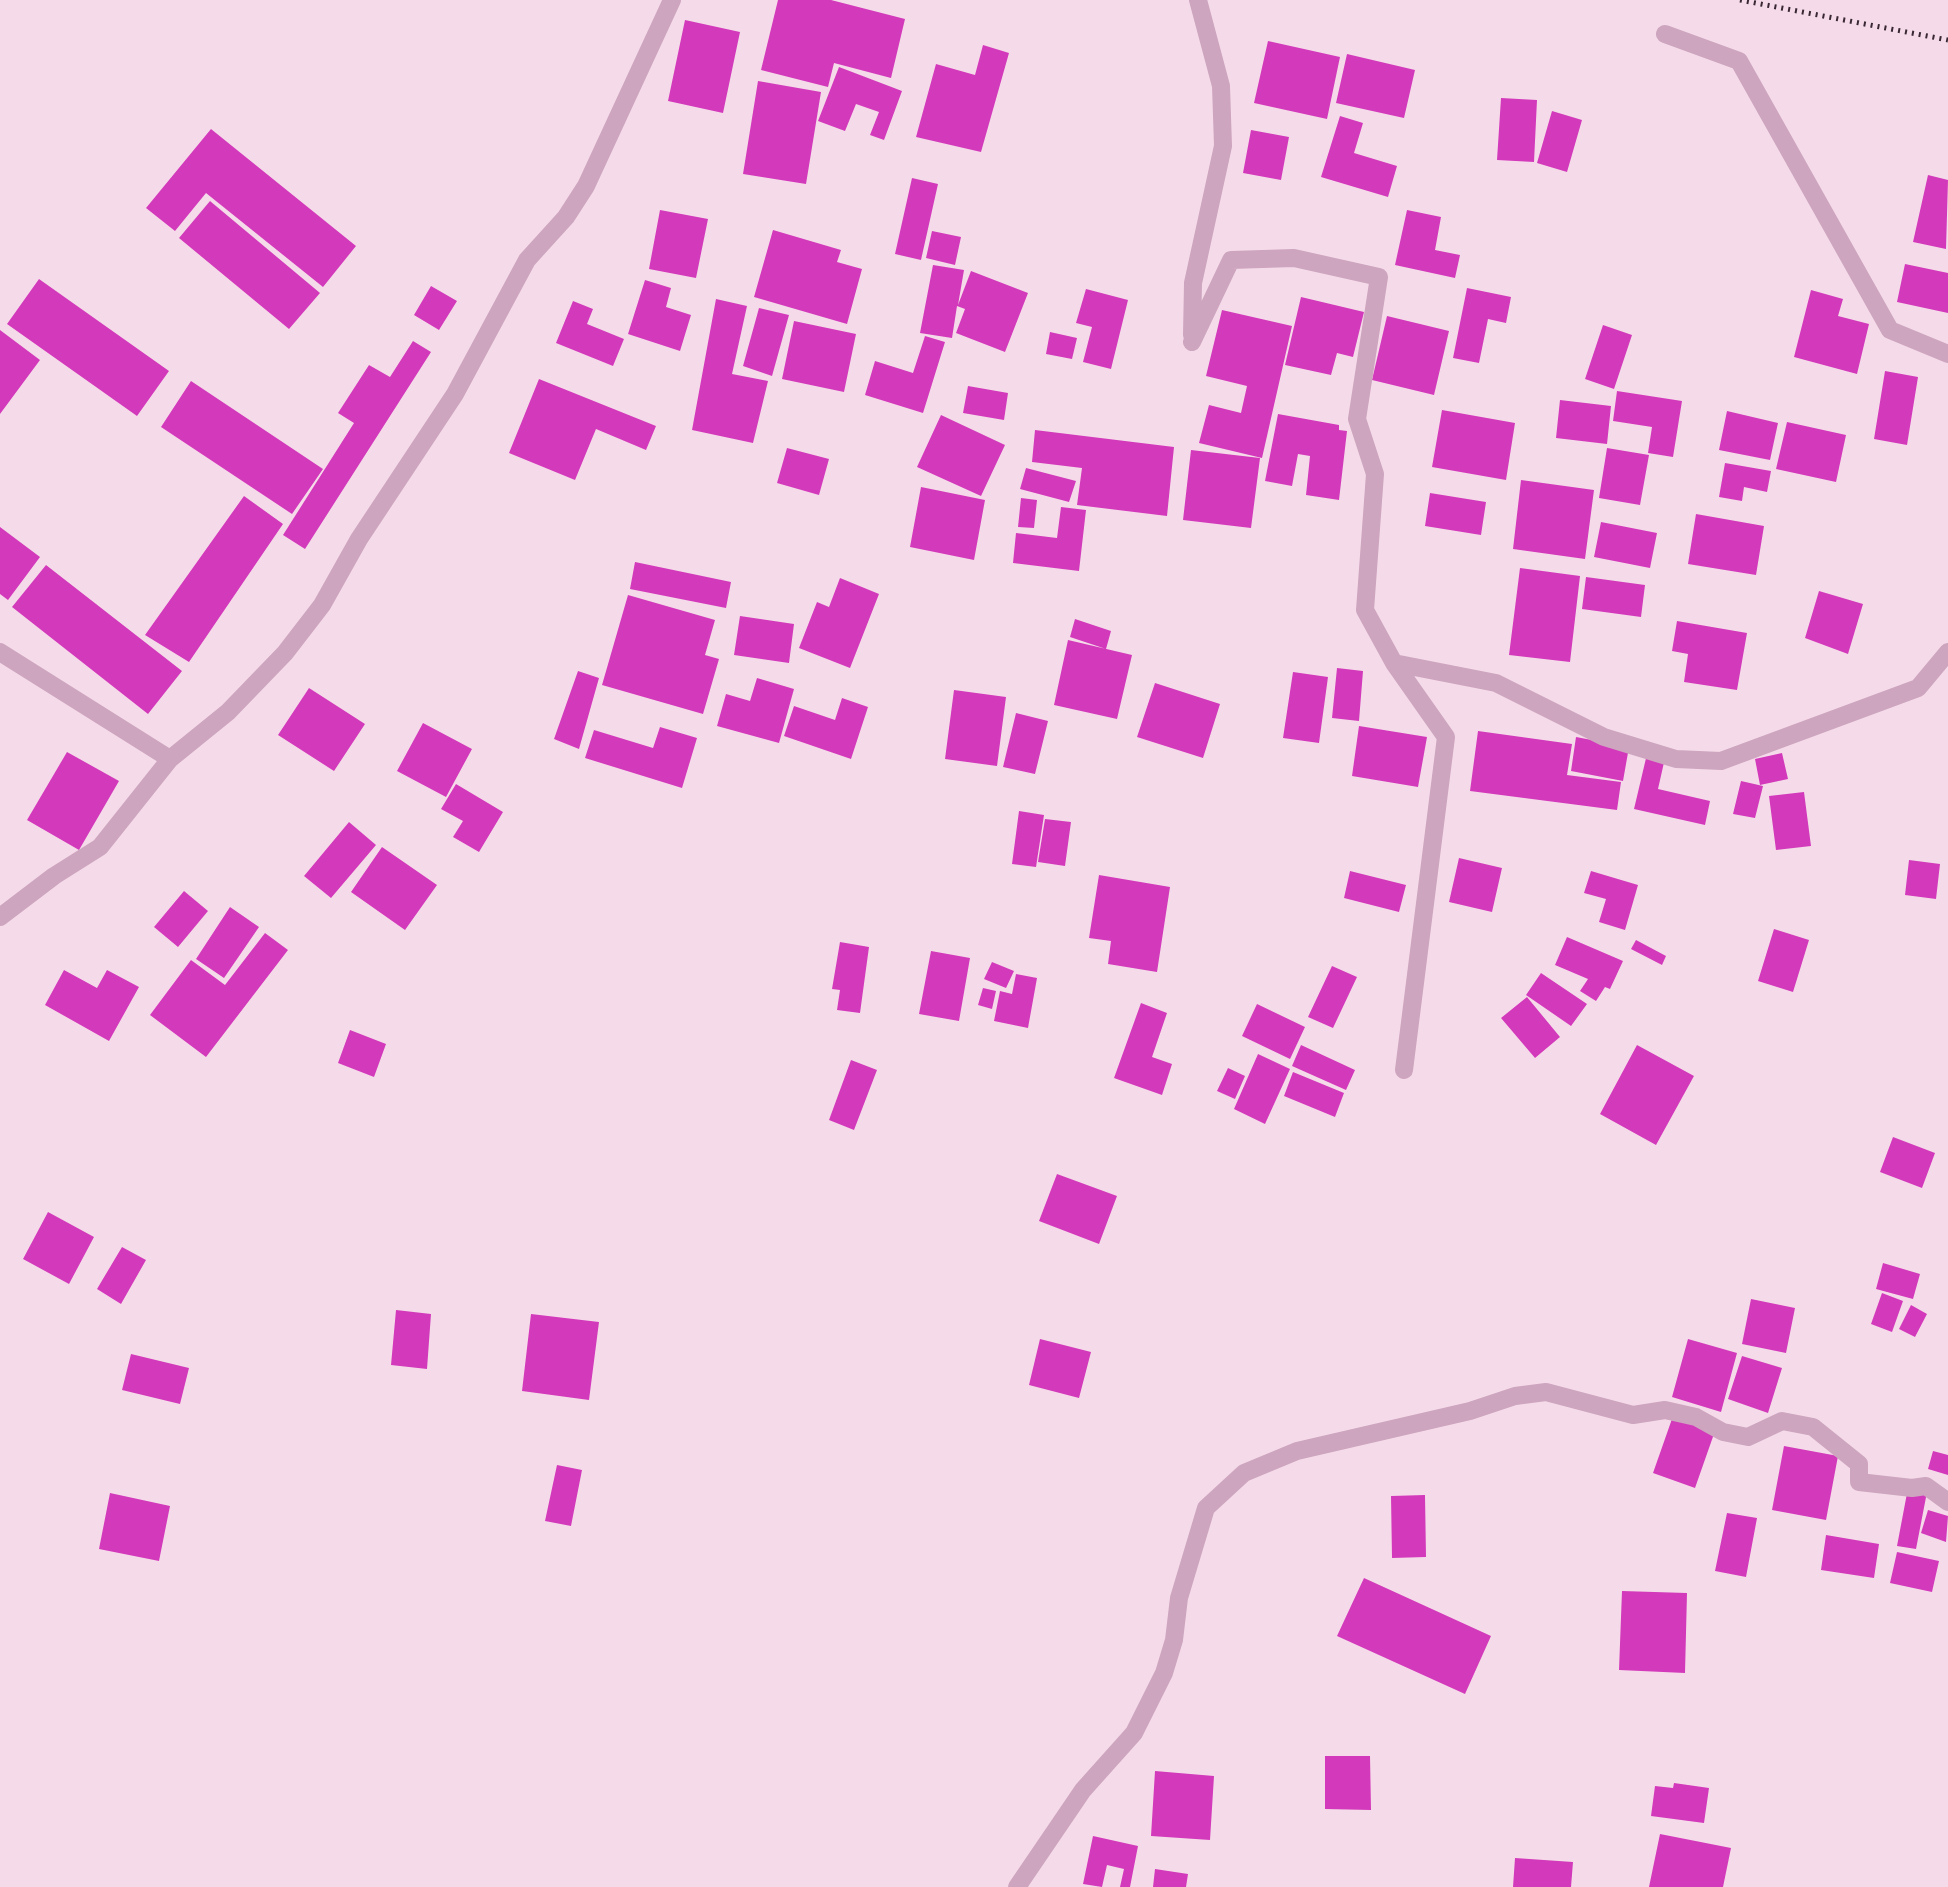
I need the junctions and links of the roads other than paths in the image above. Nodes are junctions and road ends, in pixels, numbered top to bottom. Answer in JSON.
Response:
{"nodes":[{"id":1,"x":672,"y":0,"type":"edge"},
{"id":2,"x":1198,"y":0,"type":"edge"},
{"id":3,"x":1665,"y":34,"type":"dead end"},
{"id":4,"x":1948,"y":354,"type":"edge"},
{"id":5,"x":0,"y":652,"type":"edge"},
{"id":6,"x":1948,"y":652,"type":"edge"},
{"id":7,"x":1394,"y":663,"type":"junction"},
{"id":8,"x":170,"y":759,"type":"junction"},
{"id":9,"x":0,"y":917,"type":"edge"},
{"id":10,"x":1404,"y":1070,"type":"dead end"},
{"id":11,"x":1948,"y":1502,"type":"edge"},
{"id":12,"x":1017,"y":1887,"type":"edge"}],
"edges":[{"from":1,"to":8,"type":"street"},
{"from":2,"to":7,"type":"street"},
{"from":3,"to":4,"type":"street"},
{"from":5,"to":8,"type":"street"},
{"from":6,"to":7,"type":"street"},
{"from":7,"to":10,"type":"street"},
{"from":8,"to":9,"type":"street"},
{"from":11,"to":12,"type":"street"}]}
